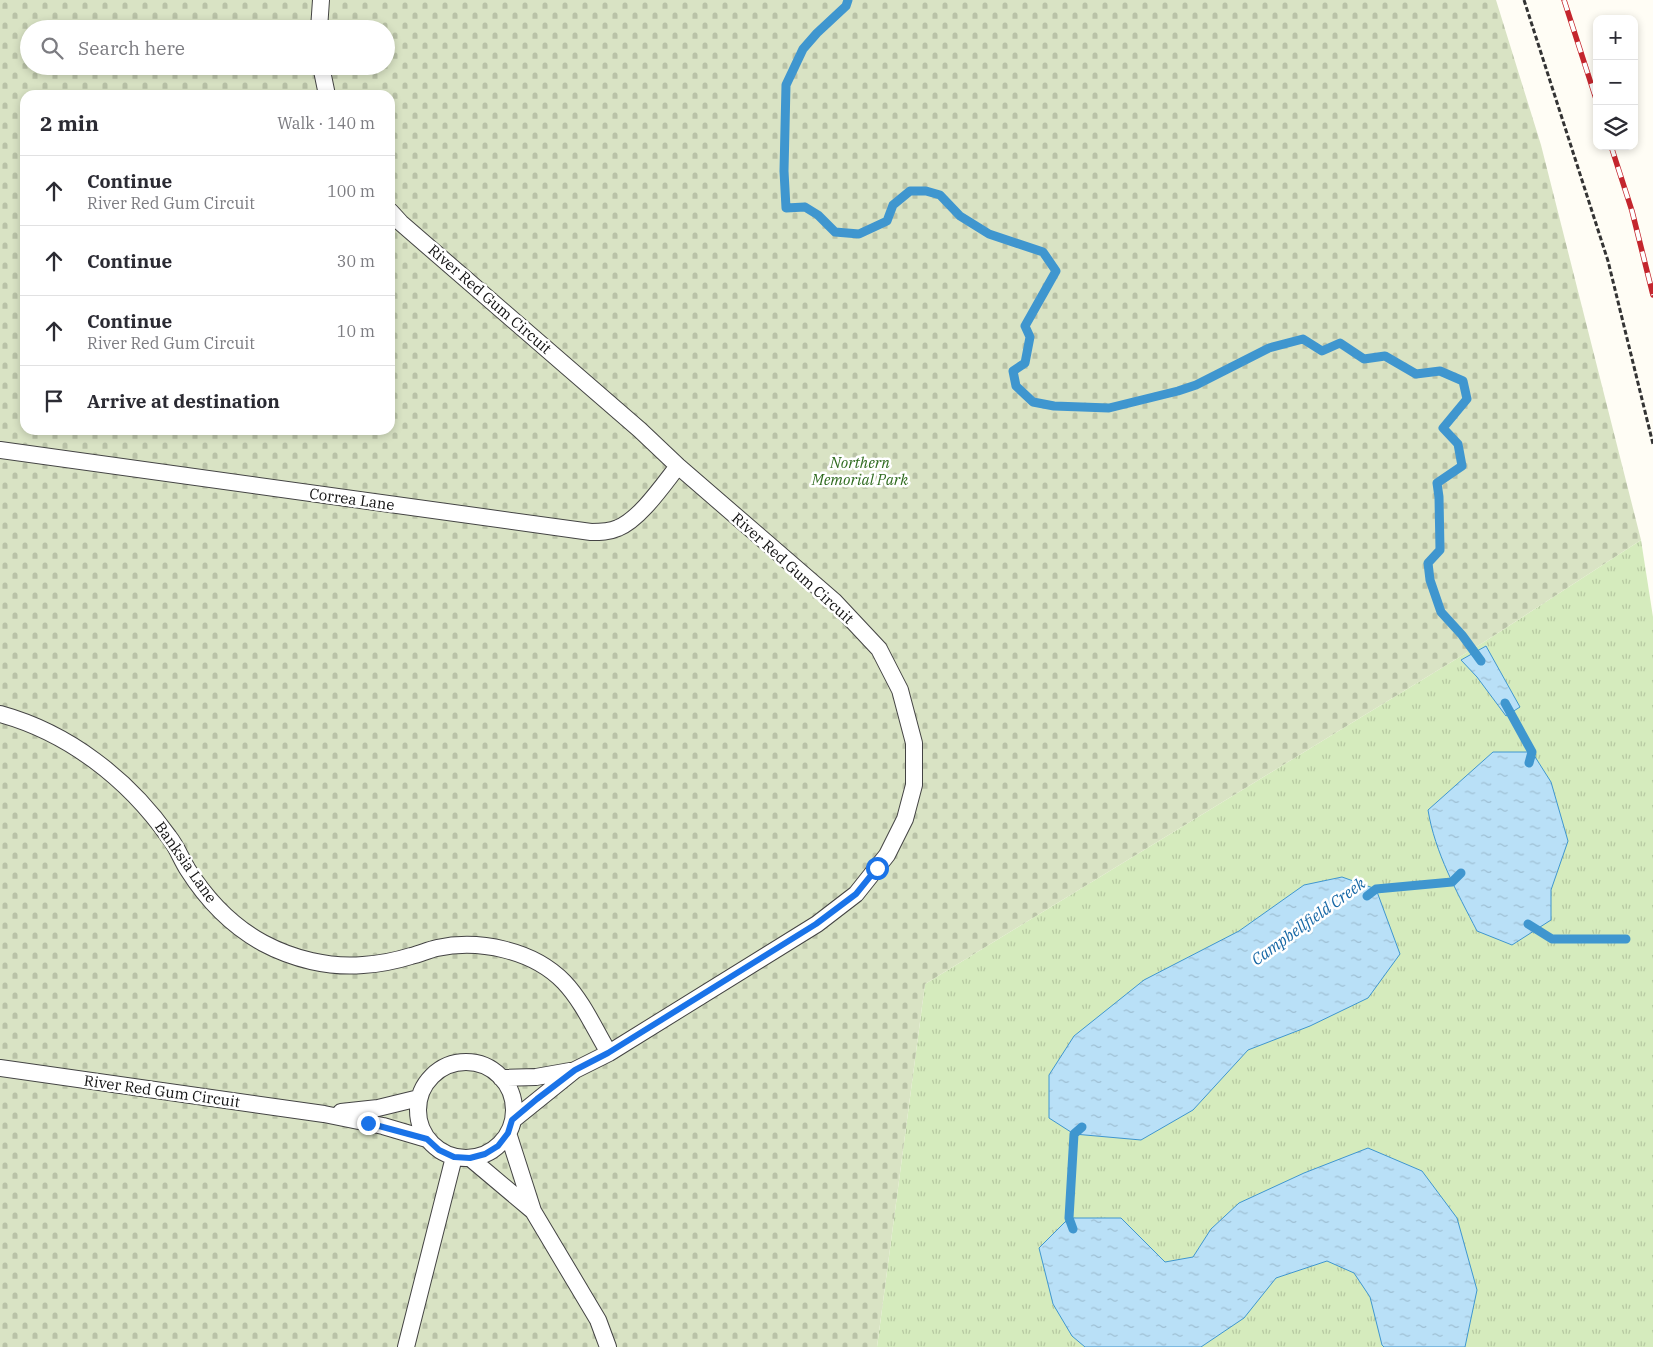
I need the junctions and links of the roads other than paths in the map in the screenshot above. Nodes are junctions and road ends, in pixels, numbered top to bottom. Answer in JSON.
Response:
{"nodes":[{"id":1,"x":321,"y":0,"type":"edge"},
{"id":2,"x":320,"y":20,"type":"edge"},
{"id":3,"x":323,"y":75,"type":"edge"},
{"id":4,"x":326,"y":90,"type":"edge"},
{"id":5,"x":395,"y":216,"type":"edge"},
{"id":6,"x":0,"y":450,"type":"edge"},
{"id":7,"x":678,"y":466,"type":"junction"},
{"id":8,"x":0,"y":714,"type":"edge"},
{"id":9,"x":608,"y":1053,"type":"junction"},
{"id":10,"x":0,"y":1068,"type":"edge"},
{"id":11,"x":575,"y":1070,"type":"junction"},
{"id":12,"x":501,"y":1078,"type":"junction"},
{"id":13,"x":419,"y":1098,"type":"junction"},
{"id":14,"x":324,"y":1114,"type":"junction"},
{"id":15,"x":510,"y":1126,"type":"junction"},
{"id":16,"x":427,"y":1139,"type":"junction"},
{"id":17,"x":462,"y":1157,"type":"junction"},
{"id":18,"x":532,"y":1211,"type":"junction"},
{"id":19,"x":406,"y":1347,"type":"edge"},
{"id":20,"x":608,"y":1347,"type":"edge"}],
"edges":[{"from":1,"to":2,"type":"lane"},
{"from":3,"to":4,"type":"lane"},
{"from":5,"to":7,"type":"lane","name":"River Red Gum Circuit"},
{"from":6,"to":7,"type":"lane","name":"Correa Lane"},
{"from":7,"to":9,"type":"lane","name":"River Red Gum Circuit"},
{"from":8,"to":9,"type":"lane","name":"Banksia Lane"},
{"from":9,"to":11,"type":"lane","name":"River Red Gum Circuit"},
{"from":10,"to":14,"type":"lane","name":"River Red Gum Circuit"},
{"from":11,"to":12,"type":"lane","name":"River Red Gum Circuit"},
{"from":11,"to":15,"type":"lane","name":"River Red Gum Circuit"},
{"from":12,"to":13,"type":"lane"},
{"from":12,"to":15,"type":"lane"},
{"from":13,"to":14,"type":"lane","name":"River Red Gum Circuit"},
{"from":13,"to":16,"type":"lane"},
{"from":14,"to":16,"type":"lane","name":"River Red Gum Circuit"},
{"from":15,"to":17,"type":"lane"},
{"from":15,"to":18,"type":"lane"},
{"from":16,"to":17,"type":"lane"},
{"from":17,"to":18,"type":"lane"},
{"from":17,"to":19,"type":"lane"},
{"from":18,"to":20,"type":"lane"}]}
